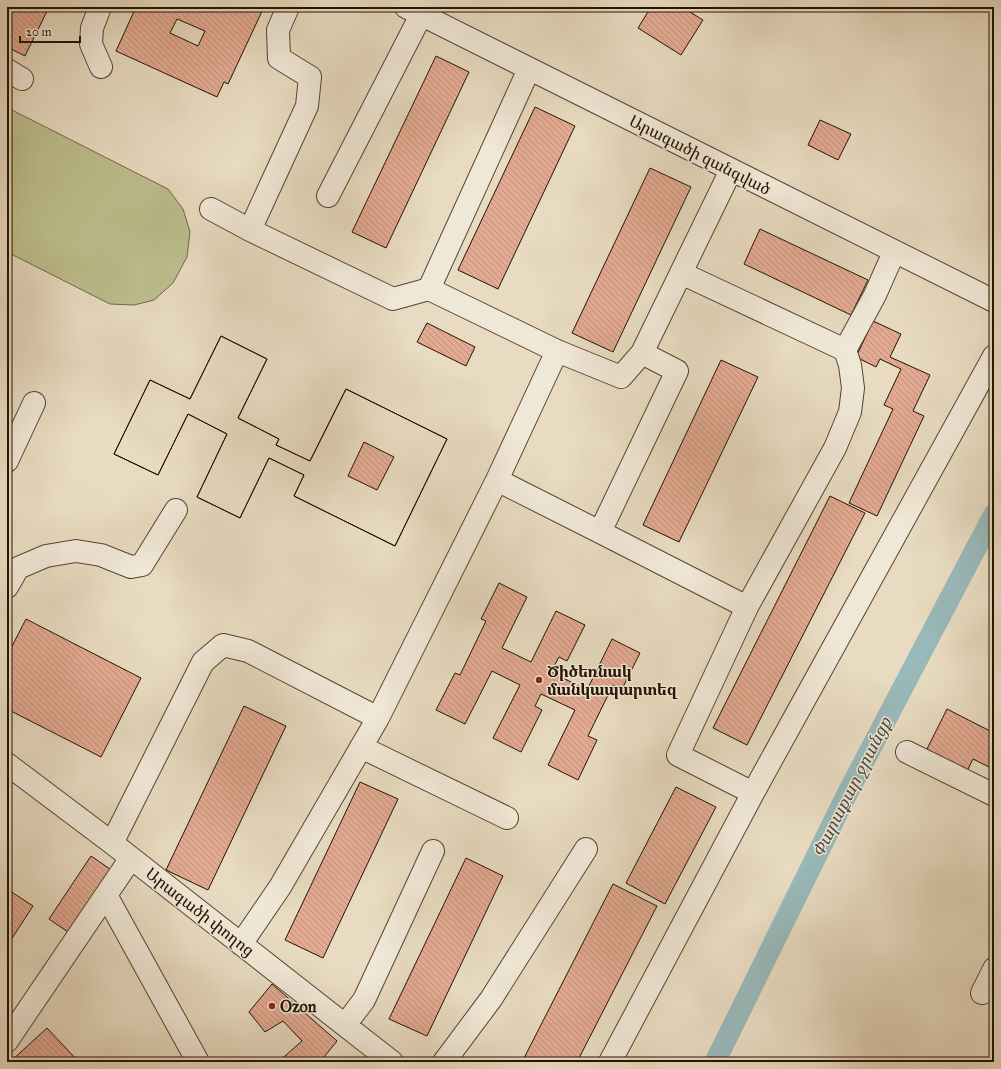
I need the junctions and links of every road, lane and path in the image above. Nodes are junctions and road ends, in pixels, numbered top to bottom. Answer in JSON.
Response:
{"nodes":[{"id":1,"x":100,"y":7,"type":"edge"},
{"id":2,"x":288,"y":7,"type":"edge"},
{"id":3,"x":413,"y":11,"type":"edge"},
{"id":4,"x":102,"y":67,"type":"dead end"},
{"id":5,"x":529,"y":69,"type":"junction"},
{"id":6,"x":731,"y":170,"type":"junction"},
{"id":7,"x":328,"y":196,"type":"dead end"},
{"id":8,"x":211,"y":209,"type":"dead end"},
{"id":9,"x":250,"y":230,"type":"junction"},
{"id":10,"x":894,"y":252,"type":"junction"},
{"id":11,"x":681,"y":273,"type":"junction"},
{"id":12,"x":429,"y":289,"type":"junction"},
{"id":13,"x":994,"y":301,"type":"edge"},
{"id":14,"x":846,"y":350,"type":"junction"},
{"id":15,"x":557,"y":351,"type":"junction"},
{"id":16,"x":642,"y":353,"type":"junction"},
{"id":17,"x":994,"y":356,"type":"edge"},
{"id":18,"x":34,"y":403,"type":"dead end"},
{"id":19,"x":7,"y":461,"type":"edge"},
{"id":20,"x":496,"y":480,"type":"junction"},
{"id":21,"x":176,"y":510,"type":"dead end"},
{"id":22,"x":600,"y":532,"type":"junction"},
{"id":23,"x":12,"y":565,"type":"edge"},
{"id":24,"x":7,"y":587,"type":"edge"},
{"id":25,"x":747,"y":607,"type":"junction"},
{"id":26,"x":378,"y":718,"type":"junction"},
{"id":27,"x":361,"y":747,"type":"junction"},
{"id":28,"x":906,"y":752,"type":"dead end"},
{"id":29,"x":7,"y":764,"type":"edge"},
{"id":30,"x":753,"y":793,"type":"junction"},
{"id":31,"x":994,"y":795,"type":"edge"},
{"id":32,"x":507,"y":818,"type":"dead end"},
{"id":33,"x":112,"y":843,"type":"junction"},
{"id":34,"x":586,"y":848,"type":"dead end"},
{"id":35,"x":433,"y":851,"type":"dead end"},
{"id":36,"x":131,"y":858,"type":"junction"},
{"id":37,"x":106,"y":895,"type":"junction"},
{"id":38,"x":241,"y":944,"type":"junction"},
{"id":39,"x":994,"y":969,"type":"edge"},
{"id":40,"x":982,"y":993,"type":"dead end"},
{"id":41,"x":344,"y":1025,"type":"junction"},
{"id":42,"x":7,"y":1041,"type":"edge"},
{"id":43,"x":198,"y":1062,"type":"edge"},
{"id":44,"x":392,"y":1062,"type":"edge"},
{"id":45,"x":444,"y":1062,"type":"edge"},
{"id":46,"x":610,"y":1062,"type":"edge"}],
"edges":[{"from":1,"to":4,"type":"street"},
{"from":2,"to":9,"type":"street"},
{"from":3,"to":5,"type":"street","name":"Արագածի զանգված"},
{"from":3,"to":7,"type":"street"},
{"from":5,"to":6,"type":"street","name":"Արագածի զանգված"},
{"from":5,"to":12,"type":"street"},
{"from":6,"to":10,"type":"street","name":"Արագածի զանգված"},
{"from":6,"to":11,"type":"street"},
{"from":8,"to":9,"type":"street"},
{"from":9,"to":12,"type":"street"},
{"from":10,"to":13,"type":"street","name":"Արագածի զանգված"},
{"from":10,"to":14,"type":"street"},
{"from":11,"to":14,"type":"street"},
{"from":11,"to":16,"type":"street"},
{"from":12,"to":15,"type":"street"},
{"from":14,"to":25,"type":"street"},
{"from":15,"to":16,"type":"street"},
{"from":15,"to":20,"type":"street"},
{"from":16,"to":22,"type":"street"},
{"from":17,"to":30,"type":"street"},
{"from":18,"to":19,"type":"street"},
{"from":20,"to":22,"type":"street"},
{"from":20,"to":26,"type":"street"},
{"from":21,"to":23,"type":"street"},
{"from":22,"to":25,"type":"street"},
{"from":23,"to":24,"type":"street"},
{"from":25,"to":30,"type":"street"},
{"from":26,"to":27,"type":"street"},
{"from":26,"to":33,"type":"street"},
{"from":27,"to":32,"type":"street"},
{"from":27,"to":38,"type":"street"},
{"from":28,"to":31,"type":"street"},
{"from":29,"to":33,"type":"street","name":"Արագածի փողոց"},
{"from":30,"to":46,"type":"street"},
{"from":33,"to":36,"type":"street","name":"Արագածի փողոց"},
{"from":34,"to":45,"type":"street"},
{"from":35,"to":41,"type":"street"},
{"from":36,"to":37,"type":"street"},
{"from":36,"to":38,"type":"street","name":"Արագածի փողոց"},
{"from":37,"to":42,"type":"street"},
{"from":37,"to":43,"type":"street"},
{"from":38,"to":41,"type":"street","name":"Արագածի փողոց"},
{"from":39,"to":40,"type":"street"},
{"from":41,"to":44,"type":"street","name":"Արագածի փողոց"}]}
